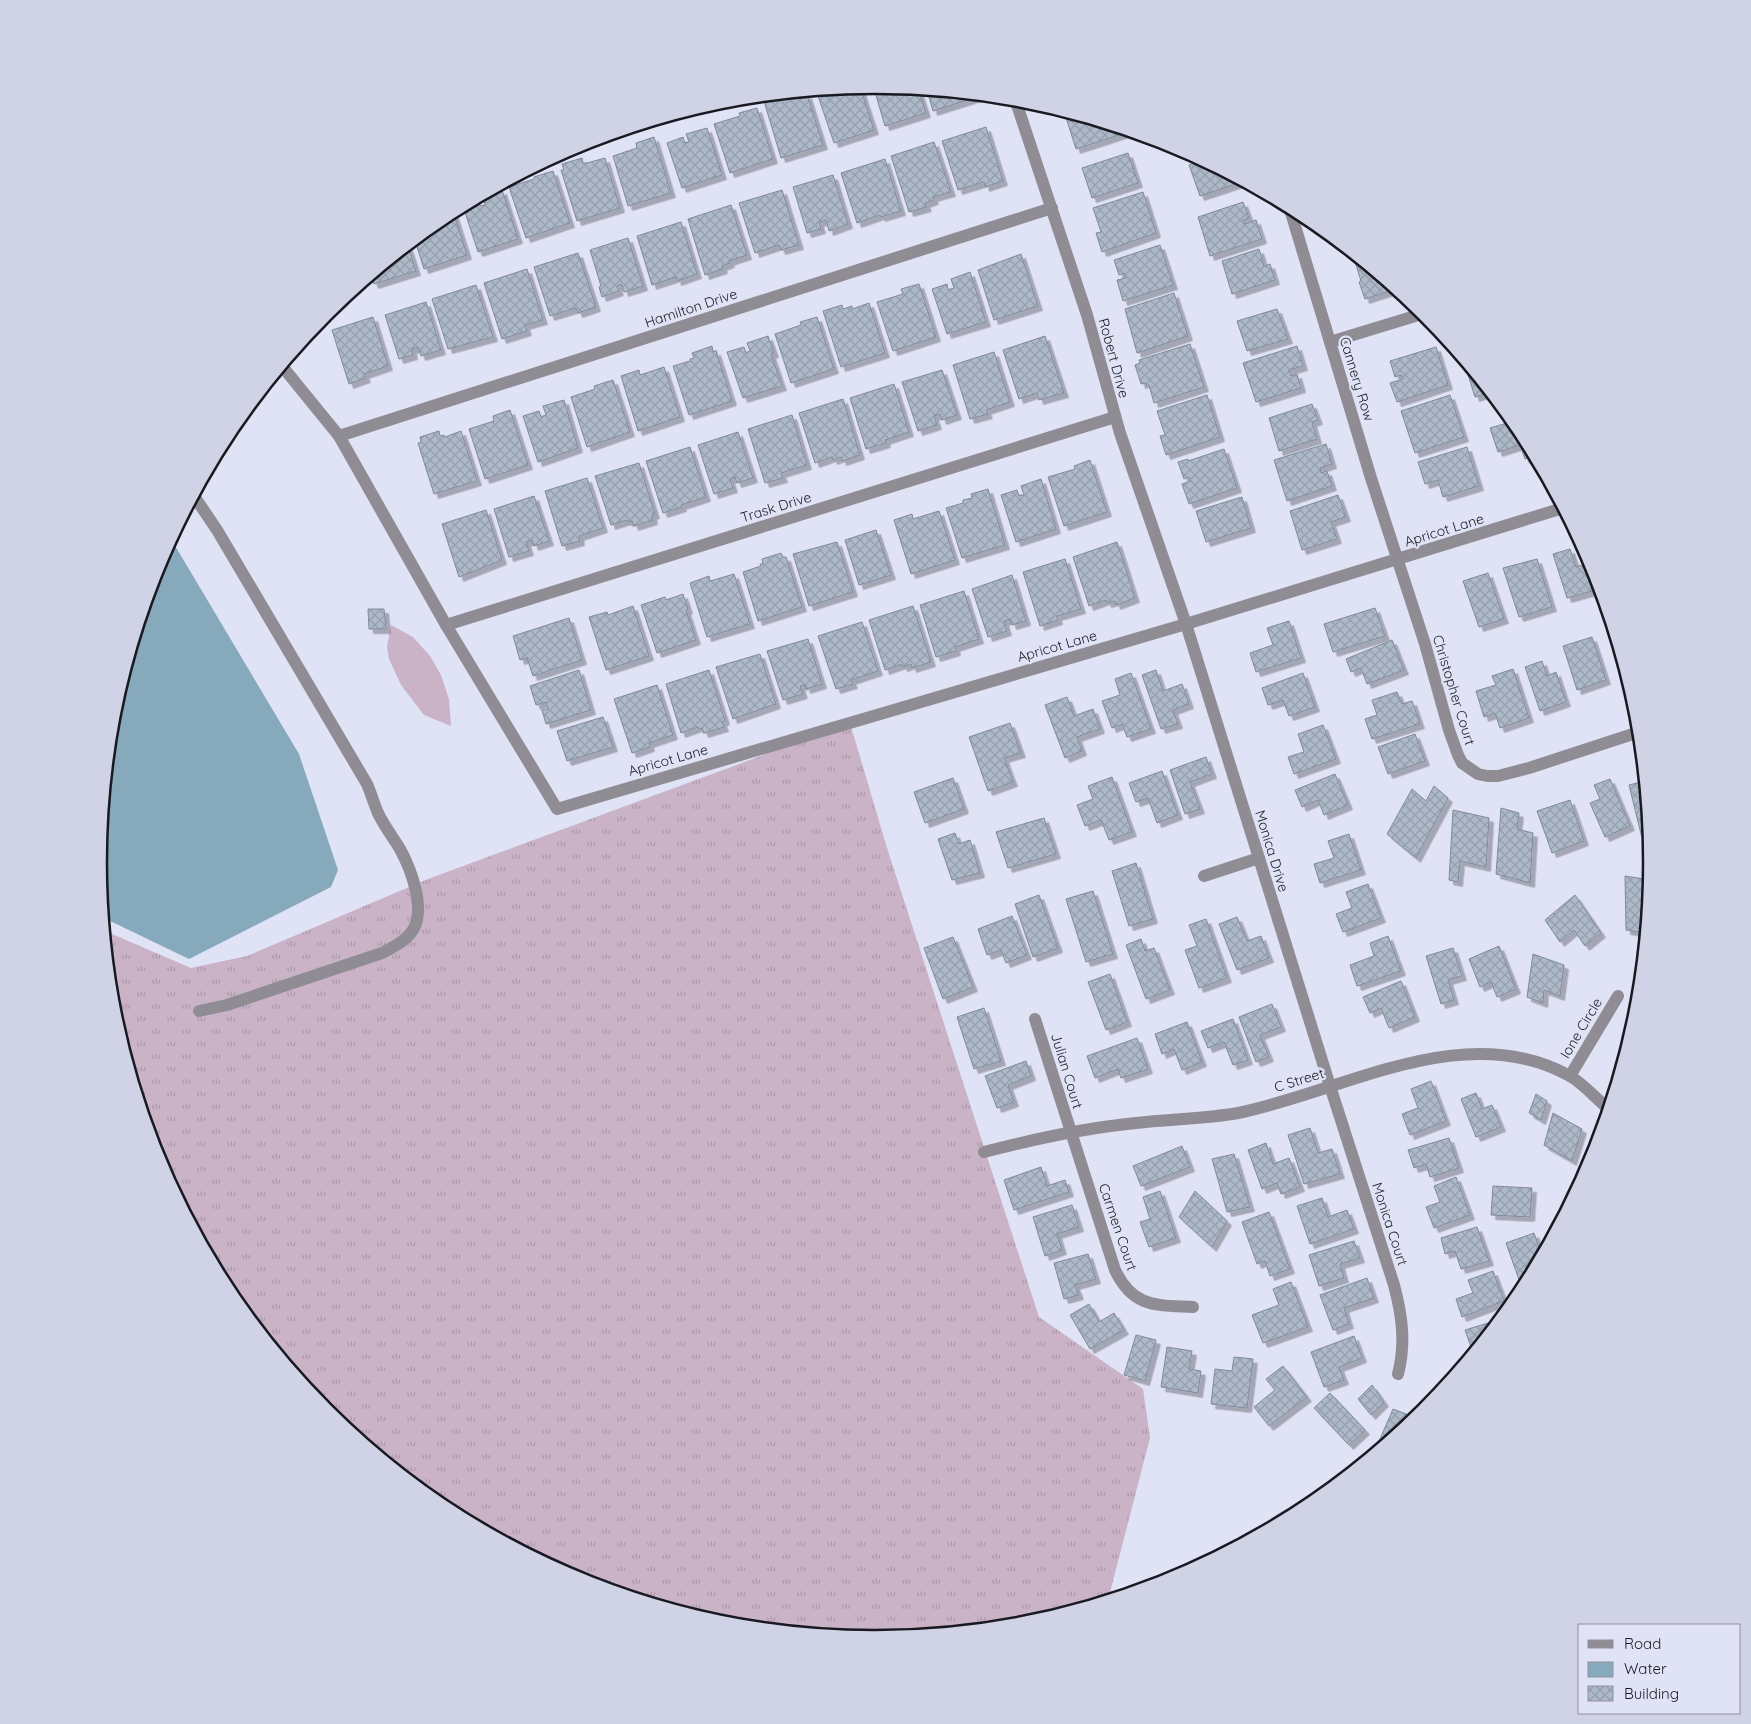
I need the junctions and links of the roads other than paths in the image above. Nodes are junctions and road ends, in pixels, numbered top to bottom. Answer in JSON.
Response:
{"nodes":[{"id":1,"x":1018,"y":108,"type":"edge"},
{"id":2,"x":1052,"y":208,"type":"junction"},
{"id":3,"x":1292,"y":217,"type":"edge"},
{"id":4,"x":1415,"y":315,"type":"edge"},
{"id":5,"x":1330,"y":342,"type":"junction"},
{"id":6,"x":285,"y":370,"type":"edge"},
{"id":7,"x":1115,"y":418,"type":"junction"},
{"id":8,"x":339,"y":436,"type":"junction"},
{"id":9,"x":197,"y":501,"type":"edge"},
{"id":10,"x":1558,"y":510,"type":"edge"},
{"id":11,"x":1398,"y":560,"type":"junction"},
{"id":12,"x":1186,"y":624,"type":"junction"},
{"id":13,"x":446,"y":625,"type":"junction"},
{"id":14,"x":1633,"y":734,"type":"edge"},
{"id":15,"x":1259,"y":858,"type":"junction"},
{"id":16,"x":1204,"y":876,"type":"dead end"},
{"id":17,"x":1618,"y":996,"type":"dead end"},
{"id":18,"x":199,"y":1010,"type":"dead end"},
{"id":19,"x":1035,"y":1019,"type":"dead end"},
{"id":20,"x":1570,"y":1076,"type":"junction"},
{"id":21,"x":1330,"y":1086,"type":"junction"},
{"id":22,"x":1604,"y":1105,"type":"edge"},
{"id":23,"x":1071,"y":1132,"type":"junction"},
{"id":24,"x":984,"y":1152,"type":"dead end"},
{"id":25,"x":1193,"y":1307,"type":"dead end"},
{"id":26,"x":1398,"y":1374,"type":"dead end"}],
"edges":[{"from":1,"to":2,"type":"street","name":"Robert Drive"},
{"from":2,"to":7,"type":"street","name":"Robert Drive"},
{"from":2,"to":8,"type":"street","name":"Hamilton Drive"},
{"from":3,"to":5,"type":"street","name":"Cannery Row"},
{"from":4,"to":5,"type":"street"},
{"from":5,"to":11,"type":"street","name":"Cannery Row"},
{"from":6,"to":8,"type":"street"},
{"from":7,"to":12,"type":"street","name":"Robert Drive"},
{"from":7,"to":13,"type":"street","name":"Trask Drive"},
{"from":8,"to":13,"type":"street"},
{"from":9,"to":18,"type":"street"},
{"from":10,"to":11,"type":"street","name":"Apricot Lane"},
{"from":11,"to":12,"type":"street","name":"Apricot Lane"},
{"from":11,"to":14,"type":"street","name":"Christopher Court"},
{"from":12,"to":13,"type":"street","name":"Apricot Lane"},
{"from":12,"to":15,"type":"street","name":"Monica Drive"},
{"from":15,"to":16,"type":"street"},
{"from":15,"to":21,"type":"street","name":"Monica Drive"},
{"from":17,"to":20,"type":"street","name":"Ione Circle"},
{"from":19,"to":23,"type":"street","name":"Julian Court"},
{"from":20,"to":21,"type":"street","name":"C Street"},
{"from":20,"to":22,"type":"street","name":"C Street"},
{"from":21,"to":23,"type":"street","name":"C Street"},
{"from":21,"to":26,"type":"street","name":"Monica Court"},
{"from":23,"to":24,"type":"street","name":"C Street"},
{"from":23,"to":25,"type":"street","name":"Carmen Court"}]}
